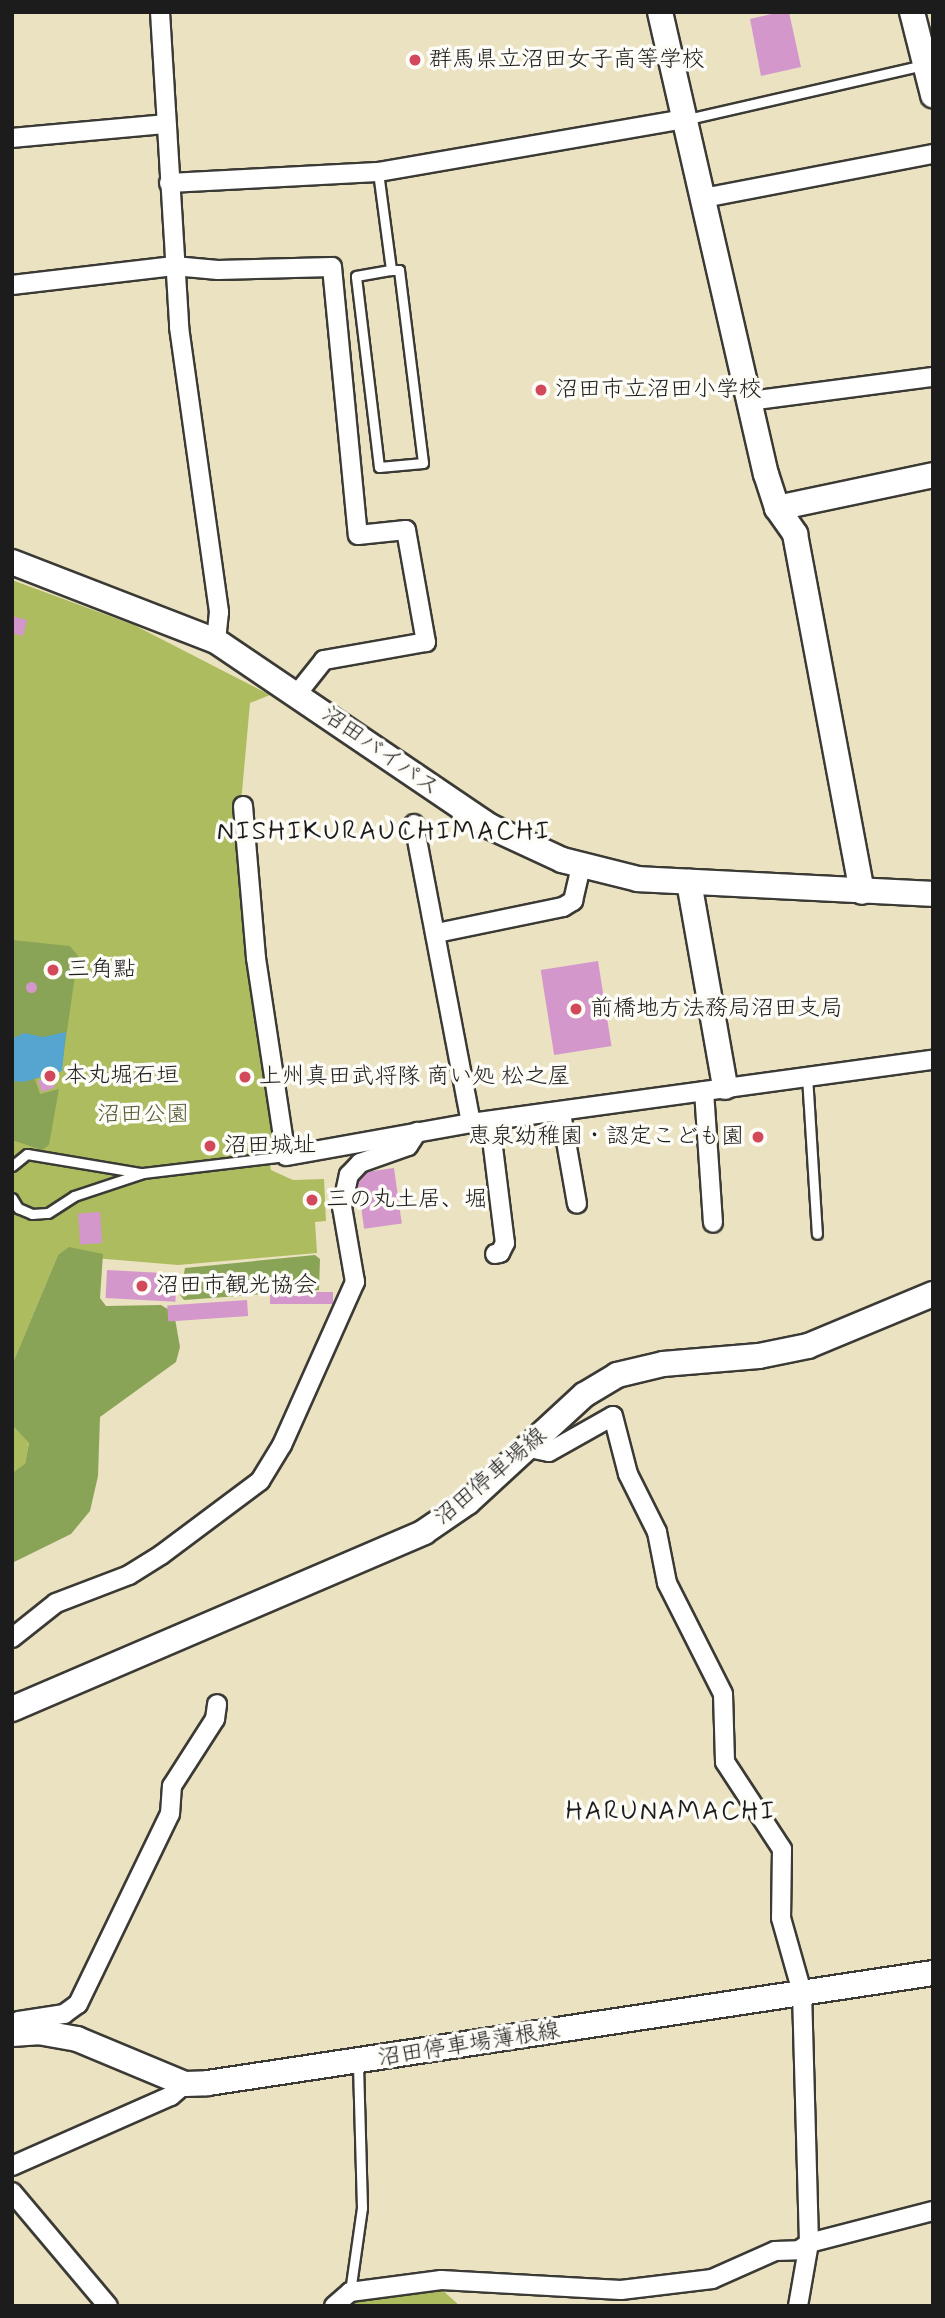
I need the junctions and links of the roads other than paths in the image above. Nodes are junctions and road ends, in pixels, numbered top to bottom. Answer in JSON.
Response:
{"nodes":[{"id":1,"x":160,"y":12,"type":"edge"},
{"id":2,"x":660,"y":12,"type":"edge"},
{"id":3,"x":912,"y":12,"type":"edge"},
{"id":4,"x":925,"y":65,"type":"junction"},
{"id":5,"x":933,"y":95,"type":"edge"},
{"id":6,"x":686,"y":119,"type":"junction"},
{"id":7,"x":166,"y":124,"type":"junction"},
{"id":8,"x":12,"y":138,"type":"edge"},
{"id":9,"x":933,"y":154,"type":"edge"},
{"id":10,"x":378,"y":172,"type":"junction"},
{"id":11,"x":169,"y":183,"type":"junction"},
{"id":12,"x":704,"y":198,"type":"junction"},
{"id":13,"x":174,"y":266,"type":"junction"},
{"id":14,"x":391,"y":271,"type":"junction"},
{"id":15,"x":12,"y":285,"type":"edge"},
{"id":16,"x":933,"y":377,"type":"edge"},
{"id":17,"x":750,"y":401,"type":"junction"},
{"id":18,"x":933,"y":475,"type":"edge"},
{"id":19,"x":777,"y":508,"type":"junction"},
{"id":20,"x":12,"y":562,"type":"edge"},
{"id":21,"x":216,"y":640,"type":"junction"},
{"id":22,"x":296,"y":694,"type":"junction"},
{"id":23,"x":243,"y":806,"type":"dead end"},
{"id":24,"x":414,"y":824,"type":"dead end"},
{"id":25,"x":581,"y":866,"type":"junction"},
{"id":26,"x":689,"y":882,"type":"junction"},
{"id":27,"x":862,"y":892,"type":"junction"},
{"id":28,"x":933,"y":894,"type":"edge"},
{"id":29,"x":437,"y":933,"type":"junction"},
{"id":30,"x":933,"y":1060,"type":"edge"},
{"id":31,"x":807,"y":1076,"type":"junction"},
{"id":32,"x":714,"y":1089,"type":"junction"},
{"id":33,"x":561,"y":1113,"type":"junction"},
{"id":34,"x":471,"y":1123,"type":"junction"},
{"id":35,"x":490,"y":1123,"type":"junction"},
{"id":36,"x":416,"y":1132,"type":"junction"},
{"id":37,"x":286,"y":1156,"type":"junction"},
{"id":38,"x":13,"y":1160,"type":"edge"},
{"id":39,"x":143,"y":1173,"type":"junction"},
{"id":40,"x":12,"y":1198,"type":"edge"},
{"id":41,"x":578,"y":1204,"type":"dead end"},
{"id":42,"x":713,"y":1223,"type":"dead end"},
{"id":43,"x":817,"y":1234,"type":"dead end"},
{"id":44,"x":495,"y":1254,"type":"dead end"},
{"id":45,"x":933,"y":1294,"type":"edge"},
{"id":46,"x":529,"y":1448,"type":"junction"},
{"id":47,"x":12,"y":1638,"type":"edge"},
{"id":48,"x":217,"y":1704,"type":"dead end"},
{"id":49,"x":12,"y":1709,"type":"edge"},
{"id":50,"x":933,"y":1973,"type":"edge"},
{"id":51,"x":802,"y":1992,"type":"junction"},
{"id":52,"x":12,"y":2027,"type":"edge"},
{"id":53,"x":12,"y":2034,"type":"edge"},
{"id":54,"x":358,"y":2063,"type":"junction"},
{"id":55,"x":185,"y":2084,"type":"junction"},
{"id":56,"x":12,"y":2166,"type":"edge"},
{"id":57,"x":12,"y":2192,"type":"edge"},
{"id":58,"x":933,"y":2211,"type":"edge"},
{"id":59,"x":809,"y":2243,"type":"junction"},
{"id":60,"x":347,"y":2297,"type":"edge"},
{"id":61,"x":108,"y":2306,"type":"edge"},
{"id":62,"x":334,"y":2306,"type":"edge"},
{"id":63,"x":797,"y":2306,"type":"edge"}],
"edges":[{"from":1,"to":7,"type":"street"},
{"from":2,"to":6,"type":"street"},
{"from":3,"to":4,"type":"street"},
{"from":4,"to":5,"type":"street"},
{"from":4,"to":6,"type":"lane"},
{"from":6,"to":10,"type":"street"},
{"from":6,"to":12,"type":"street"},
{"from":7,"to":8,"type":"street"},
{"from":7,"to":11,"type":"street"},
{"from":9,"to":12,"type":"street"},
{"from":10,"to":11,"type":"street"},
{"from":10,"to":14,"type":"lane"},
{"from":11,"to":13,"type":"street"},
{"from":12,"to":17,"type":"street"},
{"from":13,"to":15,"type":"street"},
{"from":13,"to":21,"type":"street"},
{"from":13,"to":22,"type":"street"},
{"from":14,"to":14,"type":"lane"},
{"from":16,"to":17,"type":"street"},
{"from":17,"to":19,"type":"street"},
{"from":18,"to":19,"type":"street"},
{"from":19,"to":27,"type":"street"},
{"from":20,"to":21,"type":"street","name":"沼田バイパス"},
{"from":21,"to":22,"type":"street","name":"沼田バイパス"},
{"from":22,"to":25,"type":"street","name":"沼田バイパス"},
{"from":23,"to":37,"type":"street"},
{"from":24,"to":29,"type":"street"},
{"from":25,"to":26,"type":"street","name":"沼田バイパス"},
{"from":25,"to":29,"type":"street"},
{"from":26,"to":27,"type":"street","name":"沼田バイパス"},
{"from":26,"to":32,"type":"street"},
{"from":27,"to":28,"type":"street","name":"沼田バイパス"},
{"from":29,"to":34,"type":"street"},
{"from":30,"to":31,"type":"street"},
{"from":31,"to":32,"type":"street"},
{"from":31,"to":43,"type":"lane"},
{"from":32,"to":33,"type":"street"},
{"from":32,"to":42,"type":"street"},
{"from":33,"to":35,"type":"street"},
{"from":33,"to":41,"type":"street"},
{"from":34,"to":35,"type":"street"},
{"from":34,"to":36,"type":"street"},
{"from":35,"to":44,"type":"street"},
{"from":36,"to":37,"type":"street"},
{"from":36,"to":47,"type":"street"},
{"from":37,"to":39,"type":"lane"},
{"from":38,"to":39,"type":"lane"},
{"from":39,"to":40,"type":"lane"},
{"from":45,"to":46,"type":"street","name":"沼田停車場線"},
{"from":46,"to":49,"type":"street","name":"沼田停車場線"},
{"from":46,"to":51,"type":"street"},
{"from":48,"to":52,"type":"street"},
{"from":50,"to":51,"type":"street","name":"沼田停車場薄根線"},
{"from":51,"to":54,"type":"street","name":"沼田停車場薄根線"},
{"from":51,"to":59,"type":"street"},
{"from":53,"to":55,"type":"street","name":"沼田停車場薄根線"},
{"from":54,"to":55,"type":"street","name":"沼田停車場薄根線"},
{"from":54,"to":60,"type":"lane"},
{"from":55,"to":56,"type":"street"},
{"from":57,"to":61,"type":"street"},
{"from":58,"to":59,"type":"street"},
{"from":59,"to":60,"type":"street"},
{"from":59,"to":63,"type":"street"},
{"from":60,"to":62,"type":"street"}]}
